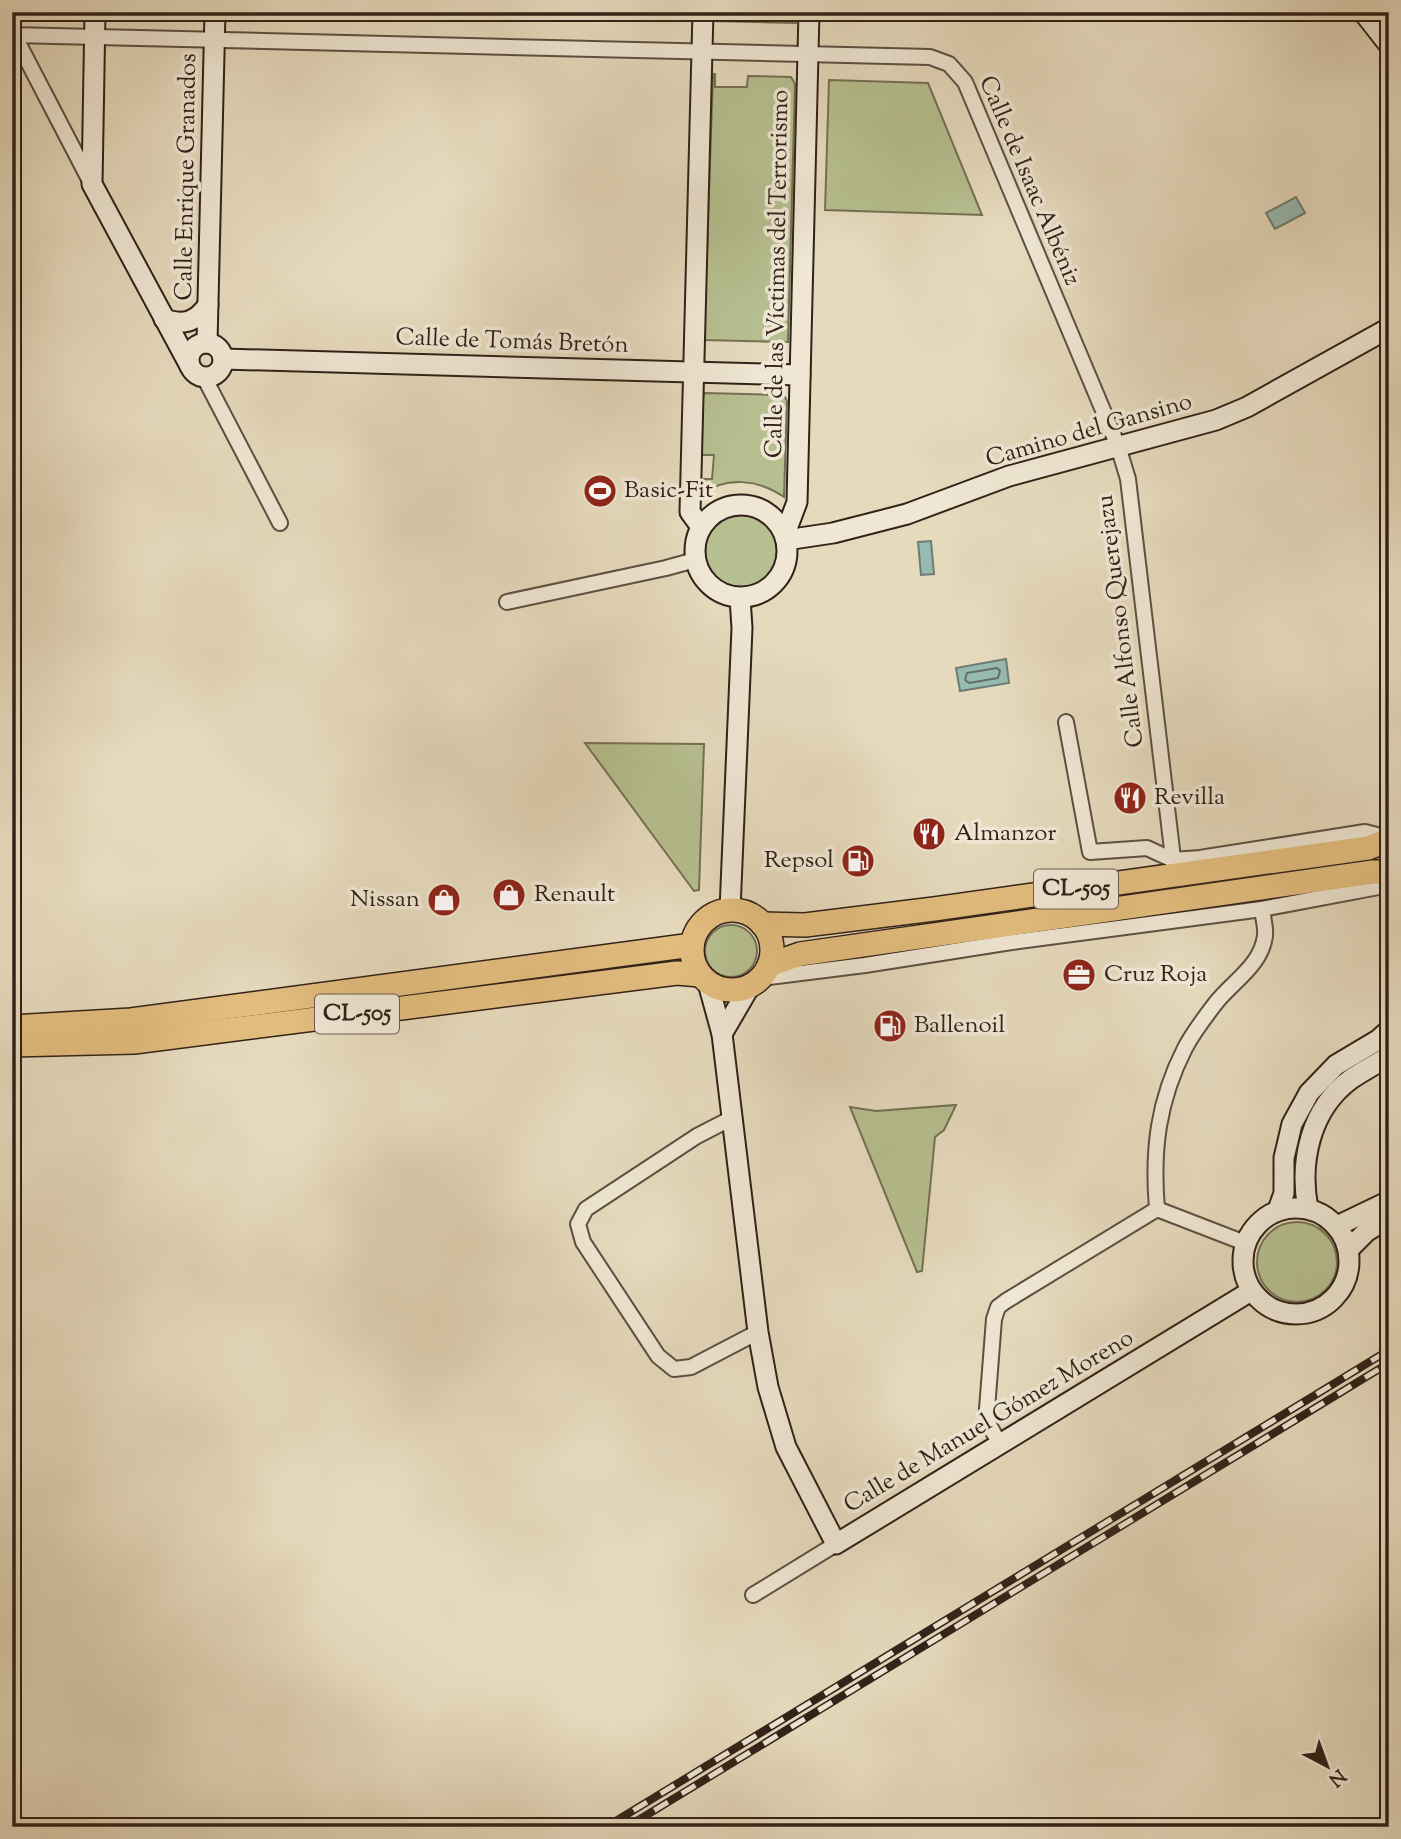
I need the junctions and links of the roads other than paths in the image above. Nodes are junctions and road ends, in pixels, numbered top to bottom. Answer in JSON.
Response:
{"nodes":[{"id":1,"x":95,"y":12,"type":"edge"},
{"id":2,"x":215,"y":12,"type":"edge"},
{"id":3,"x":703,"y":12,"type":"edge"},
{"id":4,"x":809,"y":12,"type":"edge"},
{"id":5,"x":1363,"y":12,"type":"edge"},
{"id":6,"x":13,"y":34,"type":"edge"},
{"id":7,"x":95,"y":36,"type":"junction"},
{"id":8,"x":215,"y":39,"type":"junction"},
{"id":9,"x":1389,"y":45,"type":"edge"},
{"id":10,"x":702,"y":52,"type":"junction"},
{"id":11,"x":808,"y":54,"type":"junction"},
{"id":12,"x":92,"y":184,"type":"junction"},
{"id":13,"x":208,"y":305,"type":"junction"},
{"id":14,"x":164,"y":319,"type":"junction"},
{"id":15,"x":1389,"y":328,"type":"edge"},
{"id":16,"x":207,"y":343,"type":"junction"},
{"id":17,"x":223,"y":359,"type":"junction"},
{"id":18,"x":197,"y":372,"type":"junction"},
{"id":19,"x":693,"y":372,"type":"junction"},
{"id":20,"x":800,"y":375,"type":"junction"},
{"id":21,"x":1118,"y":446,"type":"junction"},
{"id":22,"x":280,"y":523,"type":"dead end"},
{"id":23,"x":701,"y":527,"type":"junction"},
{"id":24,"x":785,"y":537,"type":"junction"},
{"id":25,"x":695,"y":560,"type":"junction"},
{"id":26,"x":740,"y":598,"type":"junction"},
{"id":27,"x":507,"y":601,"type":"dead end"},
{"id":28,"x":1066,"y":722,"type":"dead end"},
{"id":29,"x":1389,"y":839,"type":"edge"},
{"id":30,"x":1174,"y":868,"type":"junction"},
{"id":31,"x":1389,"y":872,"type":"edge"},
{"id":32,"x":1389,"y":885,"type":"edge"},
{"id":33,"x":1262,"y":909,"type":"junction"},
{"id":34,"x":730,"y":910,"type":"junction"},
{"id":35,"x":762,"y":924,"type":"junction"},
{"id":36,"x":692,"y":945,"type":"junction"},
{"id":37,"x":760,"y":976,"type":"junction"},
{"id":38,"x":704,"y":979,"type":"junction"},
{"id":39,"x":12,"y":1027,"type":"edge"},
{"id":40,"x":1389,"y":1031,"type":"edge"},
{"id":41,"x":722,"y":1034,"type":"junction"},
{"id":42,"x":12,"y":1045,"type":"edge"},
{"id":43,"x":1389,"y":1056,"type":"edge"},
{"id":44,"x":732,"y":1118,"type":"junction"},
{"id":45,"x":1389,"y":1201,"type":"edge"},
{"id":46,"x":1157,"y":1209,"type":"junction"},
{"id":47,"x":1308,"y":1209,"type":"junction"},
{"id":48,"x":1278,"y":1210,"type":"junction"},
{"id":49,"x":1389,"y":1218,"type":"edge"},
{"id":50,"x":1337,"y":1226,"type":"junction"},
{"id":51,"x":1245,"y":1243,"type":"junction"},
{"id":52,"x":1348,"y":1250,"type":"junction"},
{"id":53,"x":1251,"y":1291,"type":"junction"},
{"id":54,"x":758,"y":1332,"type":"junction"},
{"id":55,"x":1000,"y":1444,"type":"junction"},
{"id":56,"x":836,"y":1544,"type":"junction"},
{"id":57,"x":753,"y":1595,"type":"dead end"}],
"edges":[{"from":1,"to":7,"type":"street"},
{"from":2,"to":8,"type":"street","name":"Calle Enrique Granados"},
{"from":3,"to":10,"type":"street"},
{"from":4,"to":11,"type":"street","name":"Calle de las Víctimas del Terrorismo"},
{"from":5,"to":9,"type":"street"},
{"from":6,"to":7,"type":"street","name":"Calle de Isaac Albéniz"},
{"from":6,"to":12,"type":"street"},
{"from":7,"to":8,"type":"street","name":"Calle de Isaac Albéniz"},
{"from":7,"to":12,"type":"street"},
{"from":8,"to":10,"type":"street","name":"Calle de Isaac Albéniz"},
{"from":8,"to":13,"type":"street","name":"Calle Enrique Granados"},
{"from":10,"to":11,"type":"street","name":"Calle de Isaac Albéniz"},
{"from":10,"to":19,"type":"street"},
{"from":11,"to":20,"type":"street","name":"Calle de las Víctimas del Terrorismo"},
{"from":11,"to":21,"type":"street","name":"Calle de Isaac Albéniz"},
{"from":12,"to":14,"type":"street"},
{"from":13,"to":14,"type":"street"},
{"from":13,"to":16,"type":"street","name":"Calle Enrique Granados"},
{"from":14,"to":18,"type":"street"},
{"from":15,"to":21,"type":"street","name":"Camino del Gansino"},
{"from":16,"to":17,"type":"street"},
{"from":16,"to":18,"type":"street"},
{"from":17,"to":18,"type":"street"},
{"from":17,"to":19,"type":"street","name":"Calle de Tomás Bretón"},
{"from":18,"to":22,"type":"street"},
{"from":19,"to":20,"type":"street","name":"Calle de Tomás Bretón"},
{"from":19,"to":23,"type":"street"},
{"from":20,"to":24,"type":"street","name":"Calle de las Víctimas del Terrorismo"},
{"from":21,"to":24,"type":"street","name":"Camino del Gansino"},
{"from":21,"to":30,"type":"street","name":"Calle Alfonso Querejazu"},
{"from":23,"to":24,"type":"street"},
{"from":23,"to":25,"type":"street"},
{"from":24,"to":26,"type":"street"},
{"from":25,"to":26,"type":"street"},
{"from":25,"to":27,"type":"street"},
{"from":26,"to":34,"type":"street"},
{"from":28,"to":30,"type":"street"},
{"from":29,"to":30,"type":"main road","number":"CL-505"},
{"from":30,"to":35,"type":"main road","number":"CL-505"},
{"from":31,"to":37,"type":"main road","number":"CL-505"},
{"from":32,"to":33,"type":"street"},
{"from":33,"to":37,"type":"street"},
{"from":33,"to":46,"type":"street"},
{"from":34,"to":35,"type":"main road","number":"CL-505"},
{"from":34,"to":36,"type":"main road"},
{"from":35,"to":37,"type":"main road"},
{"from":36,"to":38,"type":"main road"},
{"from":36,"to":39,"type":"main road","number":"CL-505"},
{"from":37,"to":38,"type":"main road","number":"CL-505"},
{"from":37,"to":41,"type":"street"},
{"from":38,"to":41,"type":"street"},
{"from":38,"to":42,"type":"main road","number":"CL-505"},
{"from":40,"to":48,"type":"street"},
{"from":41,"to":44,"type":"street"},
{"from":43,"to":47,"type":"street"},
{"from":44,"to":54,"type":"street"},
{"from":44,"to":54,"type":"street"},
{"from":45,"to":50,"type":"street"},
{"from":46,"to":51,"type":"street"},
{"from":46,"to":55,"type":"street"},
{"from":47,"to":48,"type":"street"},
{"from":47,"to":50,"type":"street"},
{"from":48,"to":51,"type":"street"},
{"from":49,"to":52,"type":"street"},
{"from":50,"to":52,"type":"street"},
{"from":51,"to":53,"type":"street"},
{"from":52,"to":53,"type":"street"},
{"from":53,"to":55,"type":"street","name":"Calle de Manuel Gómez Moreno"},
{"from":54,"to":56,"type":"street"},
{"from":55,"to":56,"type":"street","name":"Calle de Manuel Gómez Moreno"},
{"from":56,"to":57,"type":"street","name":"Calle de Manuel Gómez Moreno"}]}
